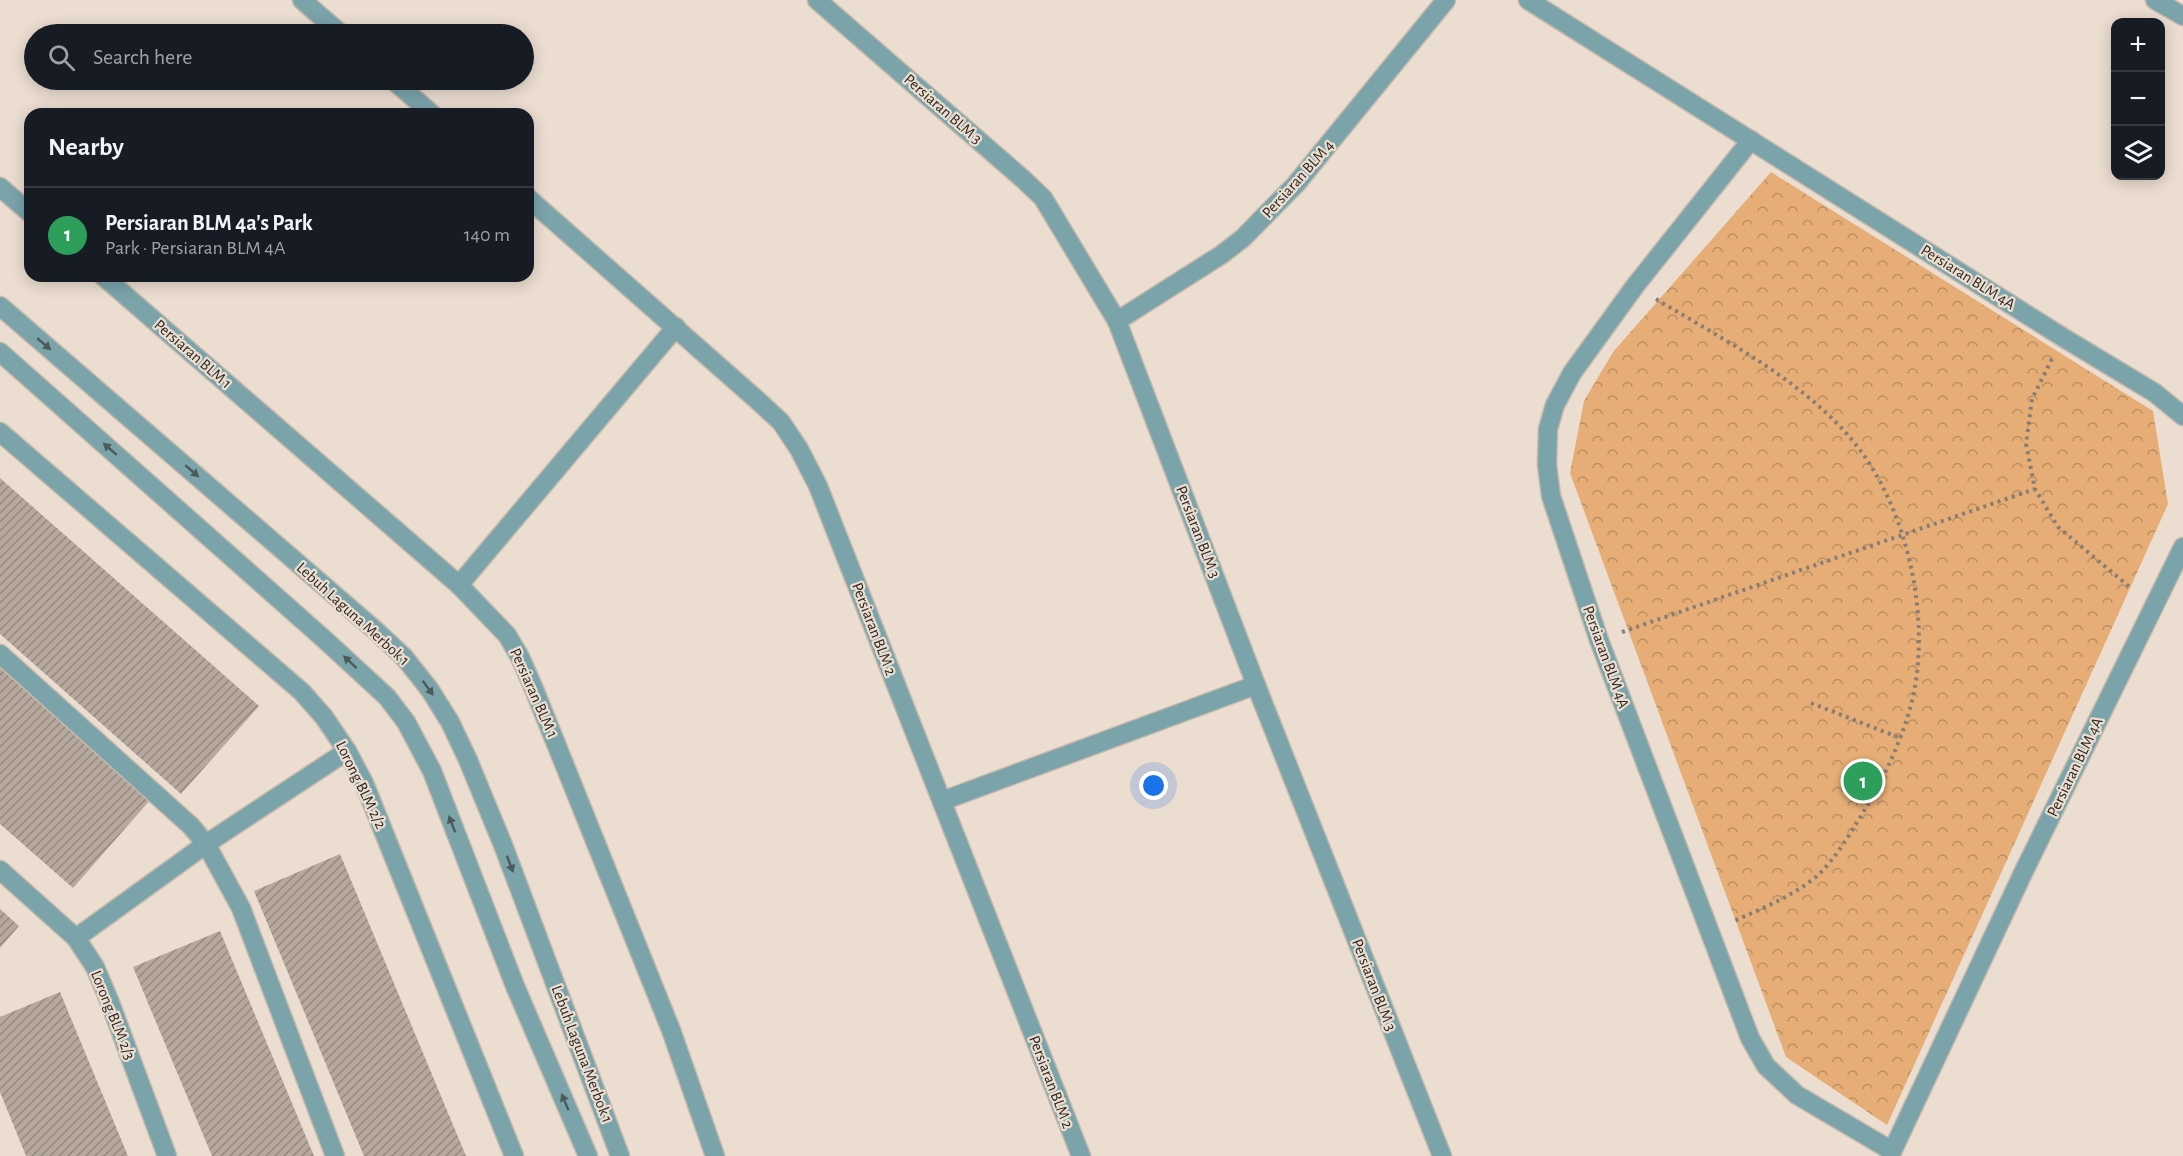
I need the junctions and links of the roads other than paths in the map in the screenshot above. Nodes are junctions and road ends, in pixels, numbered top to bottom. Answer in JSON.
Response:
{"nodes":[{"id":1,"x":302,"y":0,"type":"edge"},
{"id":2,"x":817,"y":0,"type":"edge"},
{"id":3,"x":1446,"y":0,"type":"edge"},
{"id":4,"x":1528,"y":0,"type":"edge"},
{"id":5,"x":2155,"y":0,"type":"edge"},
{"id":6,"x":2183,"y":16,"type":"edge"},
{"id":7,"x":330,"y":24,"type":"edge"},
{"id":8,"x":404,"y":90,"type":"edge"},
{"id":9,"x":425,"y":108,"type":"edge"},
{"id":10,"x":1751,"y":140,"type":"junction"},
{"id":11,"x":0,"y":187,"type":"edge"},
{"id":12,"x":534,"y":203,"type":"edge"},
{"id":13,"x":24,"y":208,"type":"edge"},
{"id":14,"x":110,"y":282,"type":"edge"},
{"id":15,"x":0,"y":306,"type":"edge"},
{"id":16,"x":1117,"y":321,"type":"junction"},
{"id":17,"x":676,"y":327,"type":"junction"},
{"id":18,"x":0,"y":352,"type":"edge"},
{"id":19,"x":2183,"y":416,"type":"edge"},
{"id":20,"x":0,"y":432,"type":"edge"},
{"id":21,"x":2183,"y":547,"type":"edge"},
{"id":22,"x":459,"y":585,"type":"junction"},
{"id":23,"x":0,"y":654,"type":"edge"},
{"id":24,"x":1256,"y":684,"type":"junction"},
{"id":25,"x":347,"y":750,"type":"junction"},
{"id":26,"x":942,"y":801,"type":"junction"},
{"id":27,"x":206,"y":844,"type":"junction"},
{"id":28,"x":0,"y":870,"type":"edge"},
{"id":29,"x":76,"y":938,"type":"junction"},
{"id":30,"x":1891,"y":1154,"type":"edge"},
{"id":31,"x":166,"y":1156,"type":"edge"},
{"id":32,"x":335,"y":1156,"type":"edge"},
{"id":33,"x":514,"y":1156,"type":"edge"},
{"id":34,"x":588,"y":1156,"type":"edge"},
{"id":35,"x":620,"y":1156,"type":"edge"},
{"id":36,"x":715,"y":1156,"type":"edge"},
{"id":37,"x":1081,"y":1156,"type":"edge"},
{"id":38,"x":1442,"y":1156,"type":"edge"}],
"edges":[{"from":1,"to":7,"type":"street"},
{"from":2,"to":16,"type":"street","name":"Persiaran BLM 3"},
{"from":3,"to":16,"type":"street","name":"Persiaran BLM 4"},
{"from":4,"to":10,"type":"street","name":"Persiaran BLM 4A"},
{"from":5,"to":6,"type":"street"},
{"from":8,"to":9,"type":"street"},
{"from":10,"to":19,"type":"street","name":"Persiaran BLM 4A"},
{"from":10,"to":30,"type":"street","name":"Persiaran BLM 4A"},
{"from":11,"to":13,"type":"street"},
{"from":12,"to":17,"type":"street","name":"Persiaran BLM 2"},
{"from":14,"to":22,"type":"street","name":"Persiaran BLM 1"},
{"from":15,"to":35,"type":"street","name":"Lebuh Laguna Merbok 1","one_way":true},
{"from":16,"to":24,"type":"street","name":"Persiaran BLM 3"},
{"from":17,"to":22,"type":"street"},
{"from":17,"to":26,"type":"street","name":"Persiaran BLM 2"},
{"from":34,"to":18,"type":"street","name":"Lebuh Laguna Merbok 1","one_way":true},
{"from":20,"to":25,"type":"street","name":"Lorong BLM 2/2"},
{"from":21,"to":30,"type":"street","name":"Persiaran BLM 4A"},
{"from":22,"to":36,"type":"street","name":"Persiaran BLM 1"},
{"from":23,"to":27,"type":"street"},
{"from":24,"to":26,"type":"street"},
{"from":24,"to":38,"type":"street","name":"Persiaran BLM 3"},
{"from":25,"to":27,"type":"street"},
{"from":25,"to":33,"type":"street","name":"Lorong BLM 2/2"},
{"from":26,"to":37,"type":"street","name":"Persiaran BLM 2"},
{"from":27,"to":29,"type":"street"},
{"from":27,"to":32,"type":"street"},
{"from":28,"to":29,"type":"street","name":"Lorong BLM 2/3"},
{"from":29,"to":31,"type":"street","name":"Lorong BLM 2/3"}]}
